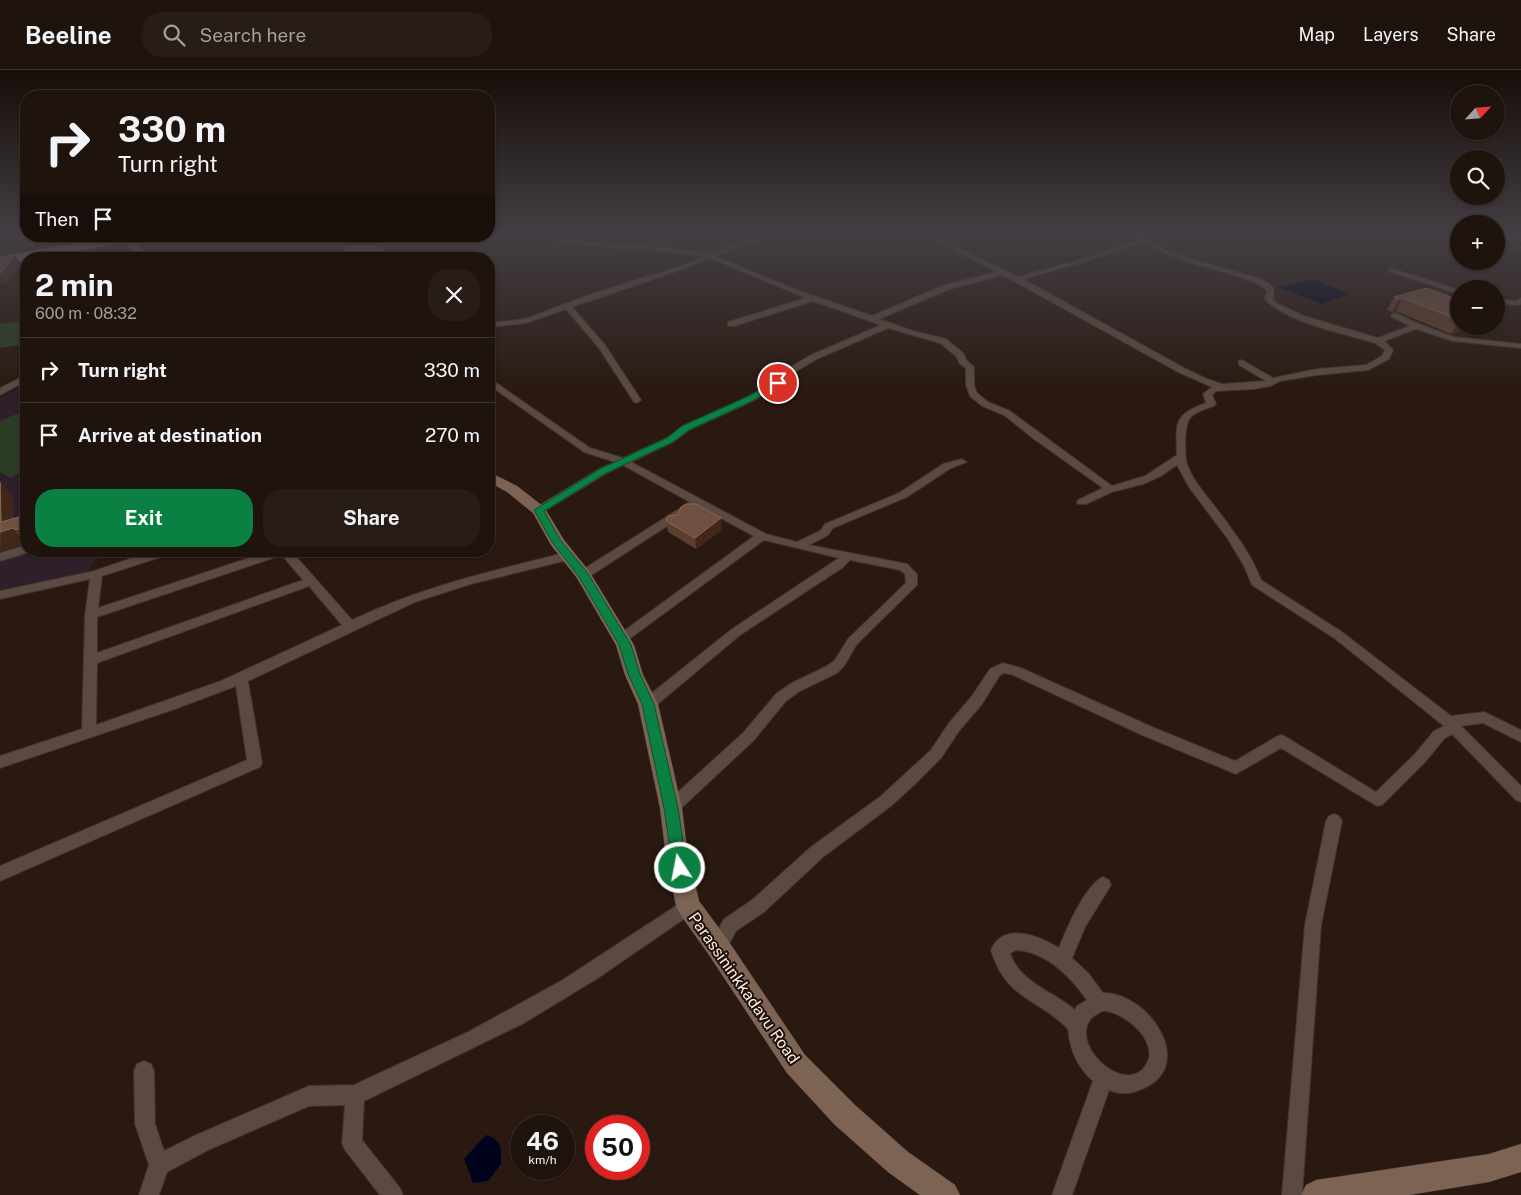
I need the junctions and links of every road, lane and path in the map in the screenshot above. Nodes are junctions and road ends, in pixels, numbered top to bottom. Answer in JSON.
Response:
{"nodes":[{"id":1,"x":629,"y":286,"type":"edge"},
{"id":2,"x":777,"y":286,"type":"edge"},
{"id":3,"x":952,"y":286,"type":"edge"},
{"id":4,"x":1029,"y":286,"type":"edge"},
{"id":5,"x":1266,"y":286,"type":"edge"},
{"id":6,"x":812,"y":299,"type":"junction"},
{"id":7,"x":1521,"y":300,"type":"edge"},
{"id":8,"x":1505,"y":302,"type":"edge"},
{"id":9,"x":568,"y":306,"type":"junction"},
{"id":10,"x":1395,"y":315,"type":"dead end"},
{"id":11,"x":872,"y":319,"type":"junction"},
{"id":12,"x":495,"y":324,"type":"edge"},
{"id":13,"x":731,"y":324,"type":"dead end"},
{"id":14,"x":888,"y":325,"type":"junction"},
{"id":15,"x":1416,"y":326,"type":"junction"},
{"id":16,"x":1378,"y":341,"type":"junction"},
{"id":17,"x":1521,"y":346,"type":"edge"},
{"id":18,"x":1242,"y":363,"type":"dead end"},
{"id":19,"x":20,"y":381,"type":"edge"},
{"id":20,"x":1272,"y":381,"type":"junction"},
{"id":21,"x":1221,"y":387,"type":"junction"},
{"id":22,"x":495,"y":388,"type":"edge"},
{"id":23,"x":0,"y":392,"type":"edge"},
{"id":24,"x":637,"y":400,"type":"dead end"},
{"id":25,"x":1182,"y":456,"type":"junction"},
{"id":26,"x":623,"y":461,"type":"junction"},
{"id":27,"x":962,"y":462,"type":"dead end"},
{"id":28,"x":495,"y":479,"type":"edge"},
{"id":29,"x":1110,"y":489,"type":"junction"},
{"id":30,"x":698,"y":502,"type":"junction"},
{"id":31,"x":1082,"y":502,"type":"dead end"},
{"id":32,"x":539,"y":510,"type":"junction"},
{"id":33,"x":762,"y":536,"type":"junction"},
{"id":34,"x":798,"y":546,"type":"junction"},
{"id":35,"x":20,"y":551,"type":"edge"},
{"id":36,"x":848,"y":555,"type":"junction"},
{"id":37,"x":568,"y":556,"type":"junction"},
{"id":38,"x":0,"y":557,"type":"edge"},
{"id":39,"x":148,"y":557,"type":"edge"},
{"id":40,"x":265,"y":557,"type":"edge"},
{"id":41,"x":289,"y":557,"type":"edge"},
{"id":42,"x":96,"y":574,"type":"junction"},
{"id":43,"x":583,"y":575,"type":"junction"},
{"id":44,"x":312,"y":581,"type":"junction"},
{"id":45,"x":0,"y":595,"type":"edge"},
{"id":46,"x":91,"y":615,"type":"junction"},
{"id":47,"x":350,"y":626,"type":"junction"},
{"id":48,"x":621,"y":639,"type":"junction"},
{"id":49,"x":90,"y":660,"type":"junction"},
{"id":50,"x":241,"y":678,"type":"junction"},
{"id":51,"x":648,"y":704,"type":"junction"},
{"id":52,"x":1451,"y":725,"type":"junction"},
{"id":53,"x":89,"y":732,"type":"junction"},
{"id":54,"x":1521,"y":736,"type":"edge"},
{"id":55,"x":0,"y":762,"type":"edge"},
{"id":56,"x":1521,"y":796,"type":"edge"},
{"id":57,"x":671,"y":808,"type":"junction"},
{"id":58,"x":1334,"y":821,"type":"dead end"},
{"id":59,"x":0,"y":874,"type":"edge"},
{"id":60,"x":1103,"y":885,"type":"dead end"},
{"id":61,"x":688,"y":906,"type":"junction"},
{"id":62,"x":718,"y":947,"type":"junction"},
{"id":63,"x":1062,"y":962,"type":"junction"},
{"id":64,"x":1100,"y":1002,"type":"junction"},
{"id":65,"x":1077,"y":1026,"type":"junction"},
{"id":66,"x":144,"y":1070,"type":"dead end"},
{"id":67,"x":1103,"y":1079,"type":"junction"},
{"id":68,"x":356,"y":1095,"type":"junction"},
{"id":69,"x":1521,"y":1158,"type":"edge"},
{"id":70,"x":159,"y":1165,"type":"junction"},
{"id":71,"x":149,"y":1195,"type":"edge"},
{"id":72,"x":393,"y":1195,"type":"edge"},
{"id":73,"x":945,"y":1195,"type":"edge"},
{"id":74,"x":1062,"y":1195,"type":"edge"},
{"id":75,"x":1292,"y":1195,"type":"edge"},
{"id":76,"x":1316,"y":1195,"type":"edge"}],
"edges":[{"from":1,"to":9,"type":"street"},
{"from":2,"to":6,"type":"street"},
{"from":3,"to":11,"type":"street"},
{"from":4,"to":21,"type":"street"},
{"from":5,"to":16,"type":"street"},
{"from":6,"to":11,"type":"street"},
{"from":6,"to":13,"type":"street"},
{"from":7,"to":8,"type":"street"},
{"from":9,"to":12,"type":"street"},
{"from":9,"to":24,"type":"street"},
{"from":10,"to":15,"type":"street"},
{"from":11,"to":14,"type":"street"},
{"from":14,"to":26,"type":"street"},
{"from":14,"to":29,"type":"street"},
{"from":15,"to":16,"type":"street"},
{"from":15,"to":17,"type":"street"},
{"from":16,"to":20,"type":"street"},
{"from":18,"to":20,"type":"street"},
{"from":19,"to":23,"type":"street"},
{"from":20,"to":21,"type":"street"},
{"from":21,"to":25,"type":"street"},
{"from":22,"to":26,"type":"street"},
{"from":25,"to":29,"type":"street"},
{"from":25,"to":52,"type":"street"},
{"from":26,"to":30,"type":"street"},
{"from":26,"to":32,"type":"street"},
{"from":27,"to":34,"type":"street"},
{"from":28,"to":32,"type":"main road","name":"Parassininkkadavu Road"},
{"from":29,"to":31,"type":"street"},
{"from":30,"to":33,"type":"street"},
{"from":30,"to":43,"type":"street"},
{"from":32,"to":37,"type":"main road","name":"Parassininkkadavu Road"},
{"from":33,"to":34,"type":"street"},
{"from":33,"to":48,"type":"street"},
{"from":34,"to":36,"type":"street"},
{"from":35,"to":38,"type":"street"},
{"from":36,"to":51,"type":"street"},
{"from":36,"to":57,"type":"street"},
{"from":37,"to":43,"type":"main road","name":"Parassininkkadavu Road"},
{"from":37,"to":47,"type":"street"},
{"from":39,"to":42,"type":"street"},
{"from":40,"to":46,"type":"street"},
{"from":41,"to":44,"type":"street"},
{"from":42,"to":45,"type":"street"},
{"from":42,"to":46,"type":"street"},
{"from":43,"to":48,"type":"main road","name":"Parassininkkadavu Road"},
{"from":44,"to":47,"type":"street"},
{"from":44,"to":49,"type":"street"},
{"from":46,"to":49,"type":"street"},
{"from":47,"to":50,"type":"street"},
{"from":48,"to":51,"type":"main road","name":"Parassininkkadavu Road"},
{"from":49,"to":53,"type":"street"},
{"from":50,"to":53,"type":"street"},
{"from":50,"to":59,"type":"street"},
{"from":51,"to":57,"type":"main road","name":"Parassininkkadavu Road"},
{"from":52,"to":54,"type":"street"},
{"from":52,"to":56,"type":"street"},
{"from":52,"to":62,"type":"street"},
{"from":53,"to":55,"type":"street"},
{"from":57,"to":61,"type":"main road","name":"Parassininkkadavu Road"},
{"from":58,"to":75,"type":"street"},
{"from":60,"to":63,"type":"street"},
{"from":61,"to":62,"type":"main road","name":"Parassininkkadavu Road"},
{"from":61,"to":68,"type":"street"},
{"from":62,"to":73,"type":"main road","name":"Parassininkkadavu Road"},
{"from":63,"to":64,"type":"street"},
{"from":63,"to":65,"type":"street"},
{"from":64,"to":65,"type":"street"},
{"from":64,"to":67,"type":"street"},
{"from":65,"to":67,"type":"street"},
{"from":66,"to":70,"type":"street"},
{"from":67,"to":74,"type":"street"},
{"from":68,"to":70,"type":"street"},
{"from":68,"to":72,"type":"street"},
{"from":69,"to":76,"type":"main road"},
{"from":70,"to":71,"type":"street"}]}
